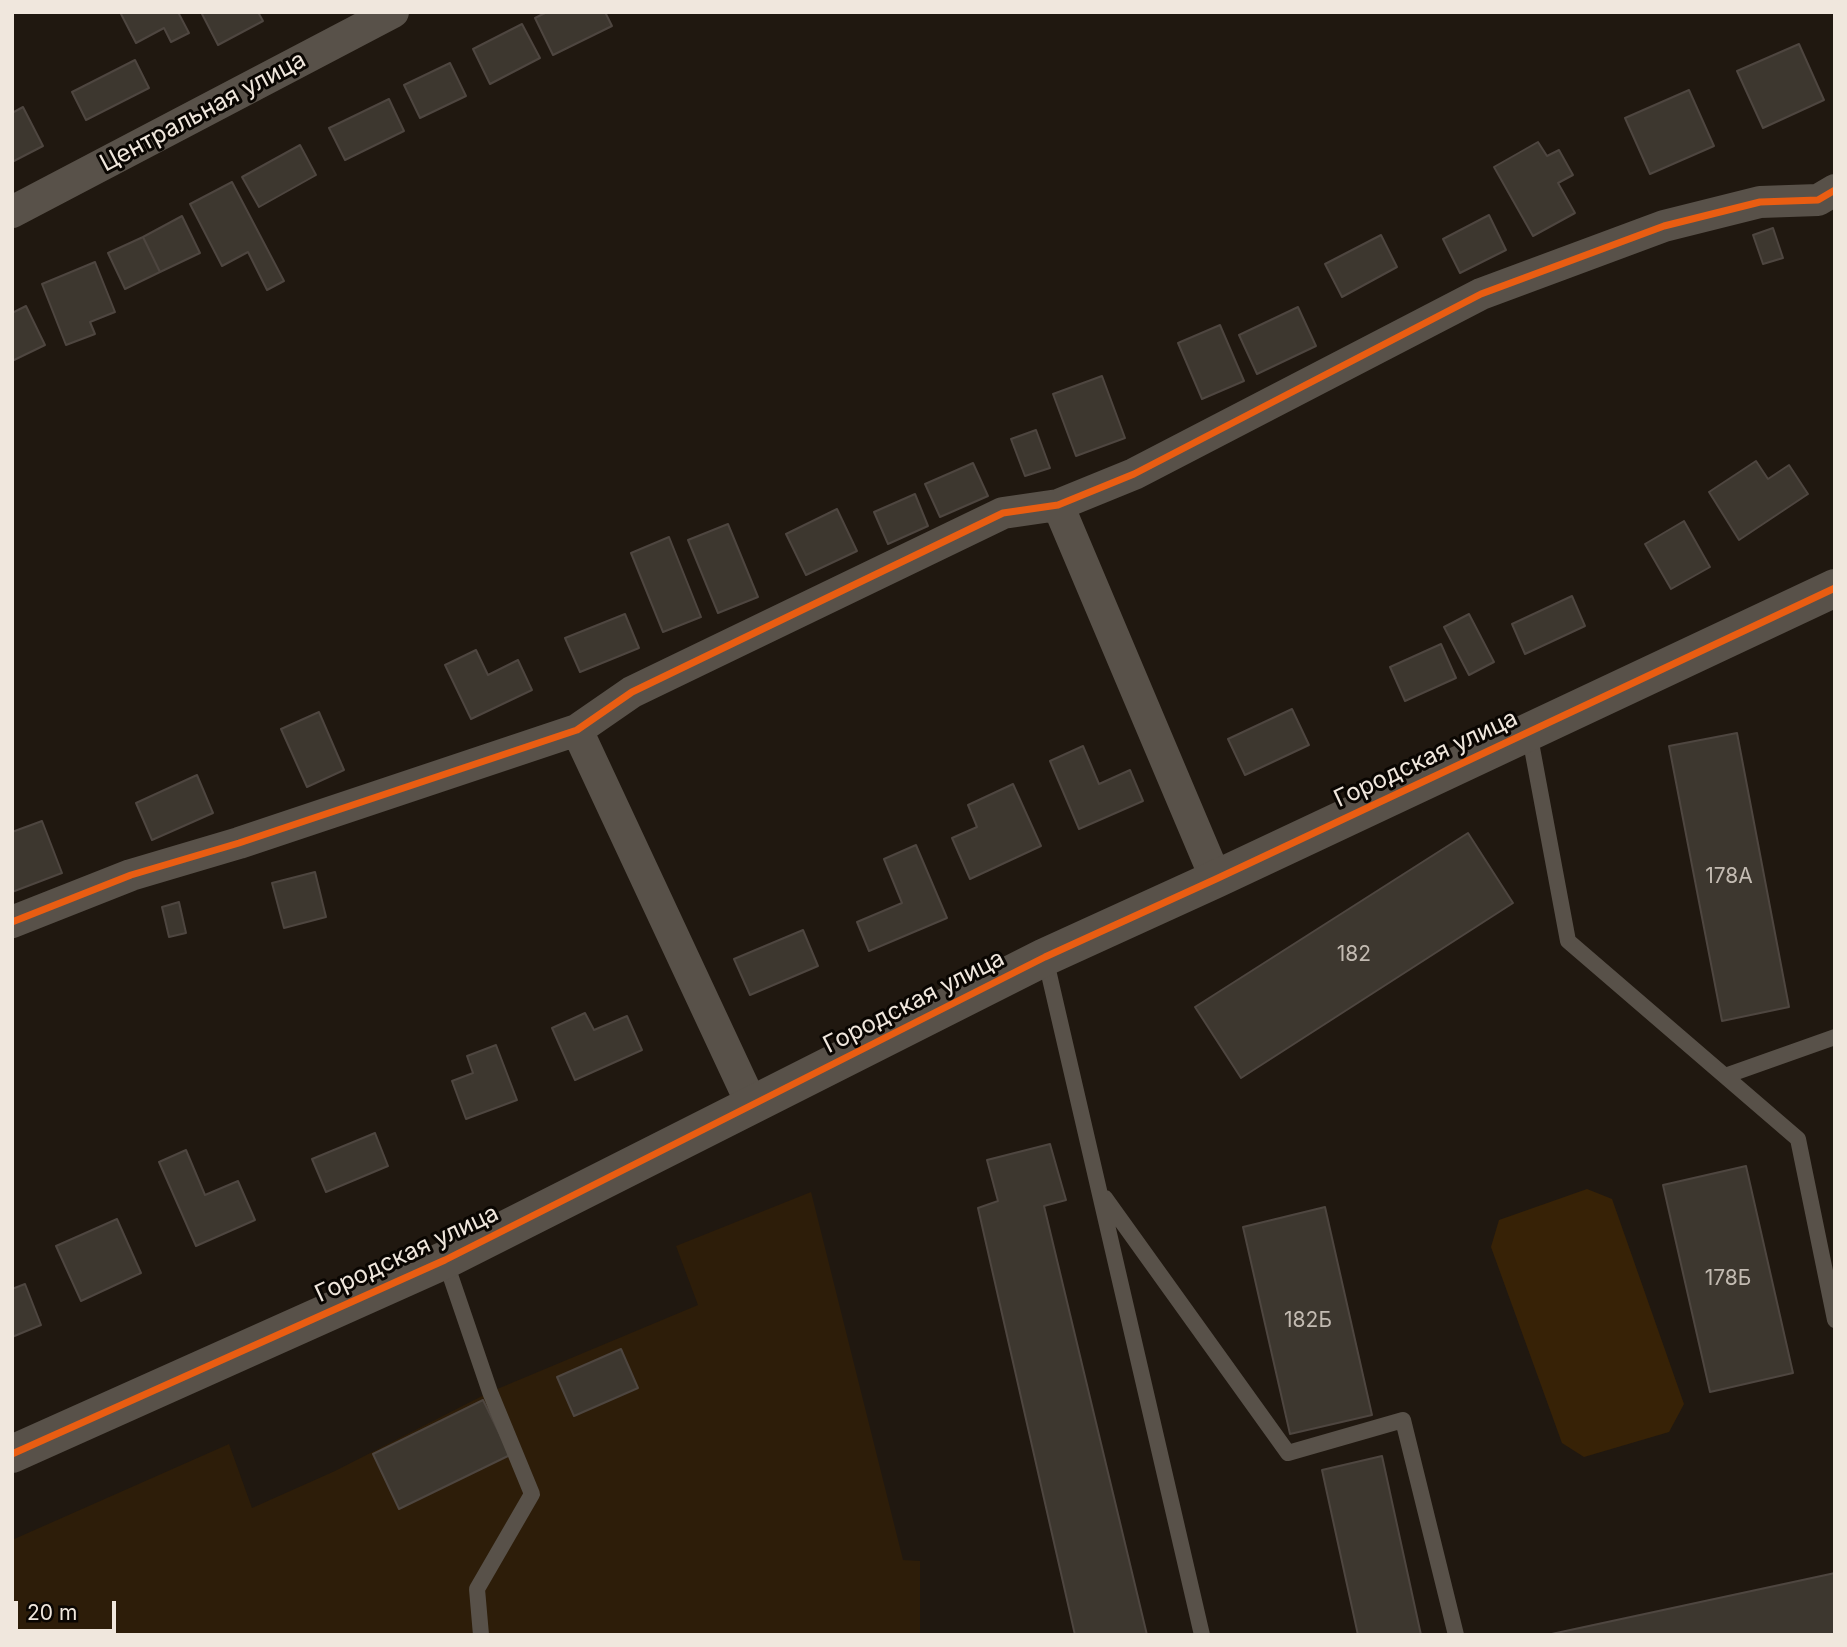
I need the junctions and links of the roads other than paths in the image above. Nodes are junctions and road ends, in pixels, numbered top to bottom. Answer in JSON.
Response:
{"nodes":[{"id":1,"x":393,"y":12,"type":"edge"},
{"id":2,"x":1835,"y":190,"type":"edge"},
{"id":3,"x":12,"y":212,"type":"edge"},
{"id":4,"x":1058,"y":505,"type":"junction"},
{"id":5,"x":1835,"y":588,"type":"edge"},
{"id":6,"x":577,"y":730,"type":"junction"},
{"id":7,"x":1530,"y":732,"type":"junction"},
{"id":8,"x":1216,"y":878,"type":"junction"},
{"id":9,"x":12,"y":922,"type":"edge"},
{"id":10,"x":1045,"y":957,"type":"junction"},
{"id":11,"x":1835,"y":1037,"type":"edge"},
{"id":12,"x":1724,"y":1076,"type":"junction"},
{"id":13,"x":752,"y":1105,"type":"junction"},
{"id":14,"x":1100,"y":1191,"type":"junction"},
{"id":15,"x":446,"y":1260,"type":"junction"},
{"id":16,"x":1835,"y":1320,"type":"edge"},
{"id":17,"x":12,"y":1454,"type":"edge"},
{"id":18,"x":481,"y":1635,"type":"edge"},
{"id":19,"x":1202,"y":1635,"type":"edge"},
{"id":20,"x":1456,"y":1635,"type":"edge"}],
"edges":[{"from":1,"to":3,"type":"street","name":"Центральная улица"},
{"from":2,"to":4,"type":"street"},
{"from":4,"to":6,"type":"street"},
{"from":4,"to":8,"type":"street"},
{"from":5,"to":7,"type":"street","name":"Городская улица"},
{"from":6,"to":9,"type":"street"},
{"from":6,"to":13,"type":"street"},
{"from":7,"to":8,"type":"street","name":"Городская улица"},
{"from":7,"to":12,"type":"lane"},
{"from":8,"to":10,"type":"street","name":"Городская улица"},
{"from":10,"to":13,"type":"street","name":"Городская улица"},
{"from":10,"to":14,"type":"lane"},
{"from":11,"to":12,"type":"lane"},
{"from":12,"to":16,"type":"lane"},
{"from":13,"to":15,"type":"street","name":"Городская улица"},
{"from":14,"to":19,"type":"lane"},
{"from":14,"to":20,"type":"lane"},
{"from":15,"to":17,"type":"street","name":"Городская улица"},
{"from":15,"to":18,"type":"lane"}]}
